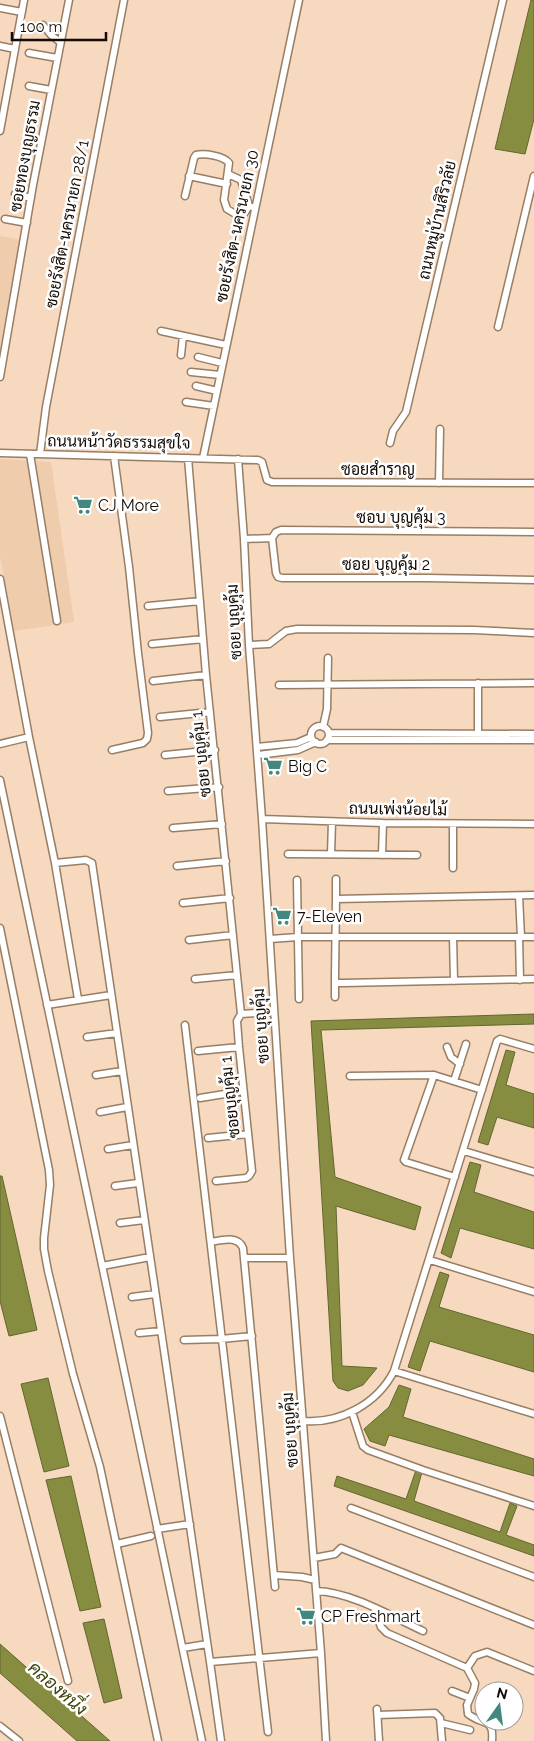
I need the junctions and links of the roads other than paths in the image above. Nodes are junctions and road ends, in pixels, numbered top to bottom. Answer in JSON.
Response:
{"nodes":[{"id":1,"x":24,"y":0,"type":"edge"},
{"id":2,"x":69,"y":0,"type":"edge"},
{"id":3,"x":124,"y":0,"type":"edge"},
{"id":4,"x":299,"y":0,"type":"edge"},
{"id":5,"x":503,"y":0,"type":"edge"},
{"id":6,"x":0,"y":8,"type":"edge"},
{"id":7,"x":22,"y":12,"type":"junction"},
{"id":8,"x":43,"y":24,"type":"dead end"},
{"id":9,"x":60,"y":42,"type":"junction"},
{"id":10,"x":0,"y":46,"type":"edge"},
{"id":11,"x":15,"y":49,"type":"junction"},
{"id":12,"x":29,"y":53,"type":"dead end"},
{"id":13,"x":57,"y":58,"type":"junction"},
{"id":14,"x":0,"y":84,"type":"edge"},
{"id":15,"x":8,"y":86,"type":"junction"},
{"id":16,"x":29,"y":86,"type":"dead end"},
{"id":17,"x":51,"y":90,"type":"junction"},
{"id":18,"x":1,"y":122,"type":"edge"},
{"id":19,"x":0,"y":131,"type":"edge"},
{"id":20,"x":228,"y":174,"type":"junction"},
{"id":21,"x":189,"y":176,"type":"junction"},
{"id":22,"x":534,"y":176,"type":"edge"},
{"id":23,"x":226,"y":184,"type":"junction"},
{"id":24,"x":15,"y":194,"type":"dead end"},
{"id":25,"x":184,"y":196,"type":"dead end"},
{"id":26,"x":31,"y":198,"type":"junction"},
{"id":27,"x":252,"y":207,"type":"junction"},
{"id":28,"x":5,"y":219,"type":"dead end"},
{"id":29,"x":27,"y":223,"type":"junction"},
{"id":30,"x":498,"y":327,"type":"dead end"},
{"id":31,"x":161,"y":331,"type":"dead end"},
{"id":32,"x":183,"y":336,"type":"junction"},
{"id":33,"x":226,"y":345,"type":"junction"},
{"id":34,"x":181,"y":355,"type":"dead end"},
{"id":35,"x":198,"y":357,"type":"dead end"},
{"id":36,"x":222,"y":363,"type":"junction"},
{"id":37,"x":191,"y":372,"type":"dead end"},
{"id":38,"x":220,"y":375,"type":"junction"},
{"id":39,"x":0,"y":377,"type":"edge"},
{"id":40,"x":196,"y":386,"type":"dead end"},
{"id":41,"x":217,"y":391,"type":"junction"},
{"id":42,"x":186,"y":402,"type":"dead end"},
{"id":43,"x":214,"y":406,"type":"junction"},
{"id":44,"x":440,"y":429,"type":"dead end"},
{"id":45,"x":390,"y":443,"type":"dead end"},
{"id":46,"x":0,"y":453,"type":"edge"},
{"id":47,"x":30,"y":454,"type":"junction"},
{"id":48,"x":40,"y":454,"type":"junction"},
{"id":49,"x":114,"y":456,"type":"junction"},
{"id":50,"x":188,"y":458,"type":"junction"},
{"id":51,"x":203,"y":458,"type":"junction"},
{"id":52,"x":238,"y":459,"type":"junction"},
{"id":53,"x":439,"y":483,"type":"junction"},
{"id":54,"x":534,"y":483,"type":"edge"},
{"id":55,"x":534,"y":532,"type":"edge"},
{"id":56,"x":272,"y":538,"type":"junction"},
{"id":57,"x":244,"y":539,"type":"junction"},
{"id":58,"x":0,"y":579,"type":"edge"},
{"id":59,"x":534,"y":580,"type":"edge"},
{"id":60,"x":200,"y":601,"type":"junction"},
{"id":61,"x":148,"y":606,"type":"dead end"},
{"id":62,"x":57,"y":621,"type":"dead end"},
{"id":63,"x":534,"y":633,"type":"edge"},
{"id":64,"x":203,"y":638,"type":"junction"},
{"id":65,"x":152,"y":644,"type":"dead end"},
{"id":66,"x":249,"y":645,"type":"junction"},
{"id":67,"x":328,"y":658,"type":"dead end"},
{"id":68,"x":206,"y":676,"type":"junction"},
{"id":69,"x":153,"y":680,"type":"dead end"},
{"id":70,"x":478,"y":683,"type":"junction"},
{"id":71,"x":534,"y":683,"type":"edge"},
{"id":72,"x":328,"y":684,"type":"junction"},
{"id":73,"x":279,"y":685,"type":"dead end"},
{"id":74,"x":210,"y":712,"type":"junction"},
{"id":75,"x":160,"y":717,"type":"dead end"},
{"id":76,"x":323,"y":726,"type":"junction"},
{"id":77,"x":329,"y":732,"type":"junction"},
{"id":78,"x":478,"y":734,"type":"junction"},
{"id":79,"x":534,"y":734,"type":"edge"},
{"id":80,"x":30,"y":737,"type":"junction"},
{"id":81,"x":314,"y":740,"type":"junction"},
{"id":82,"x":327,"y":740,"type":"junction"},
{"id":83,"x":534,"y":740,"type":"edge"},
{"id":84,"x":0,"y":744,"type":"edge"},
{"id":85,"x":257,"y":747,"type":"junction"},
{"id":86,"x":112,"y":750,"type":"dead end"},
{"id":87,"x":214,"y":750,"type":"junction"},
{"id":88,"x":165,"y":755,"type":"dead end"},
{"id":89,"x":258,"y":755,"type":"junction"},
{"id":90,"x":0,"y":780,"type":"edge"},
{"id":91,"x":219,"y":787,"type":"junction"},
{"id":92,"x":168,"y":791,"type":"dead end"},
{"id":93,"x":262,"y":818,"type":"junction"},
{"id":94,"x":332,"y":822,"type":"junction"},
{"id":95,"x":383,"y":823,"type":"junction"},
{"id":96,"x":222,"y":824,"type":"junction"},
{"id":97,"x":452,"y":824,"type":"junction"},
{"id":98,"x":534,"y":824,"type":"edge"},
{"id":99,"x":173,"y":828,"type":"dead end"},
{"id":100,"x":288,"y":854,"type":"dead end"},
{"id":101,"x":331,"y":854,"type":"junction"},
{"id":102,"x":382,"y":855,"type":"junction"},
{"id":103,"x":417,"y":855,"type":"dead end"},
{"id":104,"x":226,"y":861,"type":"junction"},
{"id":105,"x":55,"y":863,"type":"junction"},
{"id":106,"x":177,"y":866,"type":"dead end"},
{"id":107,"x":453,"y":868,"type":"dead end"},
{"id":108,"x":336,"y":879,"type":"dead end"},
{"id":109,"x":297,"y":880,"type":"dead end"},
{"id":110,"x":534,"y":895,"type":"edge"},
{"id":111,"x":519,"y":896,"type":"junction"},
{"id":112,"x":230,"y":898,"type":"junction"},
{"id":113,"x":336,"y":899,"type":"junction"},
{"id":114,"x":183,"y":903,"type":"dead end"},
{"id":115,"x":0,"y":928,"type":"edge"},
{"id":116,"x":233,"y":935,"type":"junction"},
{"id":117,"x":298,"y":937,"type":"junction"},
{"id":118,"x":453,"y":937,"type":"junction"},
{"id":119,"x":520,"y":937,"type":"junction"},
{"id":120,"x":534,"y":937,"type":"edge"},
{"id":121,"x":335,"y":938,"type":"junction"},
{"id":122,"x":270,"y":939,"type":"junction"},
{"id":123,"x":189,"y":940,"type":"dead end"},
{"id":124,"x":236,"y":975,"type":"junction"},
{"id":125,"x":195,"y":979,"type":"dead end"},
{"id":126,"x":534,"y":979,"type":"edge"},
{"id":127,"x":520,"y":980,"type":"junction"},
{"id":128,"x":454,"y":981,"type":"junction"},
{"id":129,"x":336,"y":983,"type":"junction"},
{"id":130,"x":111,"y":995,"type":"junction"},
{"id":131,"x":335,"y":997,"type":"dead end"},
{"id":132,"x":78,"y":999,"type":"junction"},
{"id":133,"x":299,"y":999,"type":"dead end"},
{"id":134,"x":47,"y":1005,"type":"junction"},
{"id":135,"x":274,"y":1012,"type":"junction"},
{"id":136,"x":239,"y":1018,"type":"junction"},
{"id":137,"x":185,"y":1025,"type":"dead end"},
{"id":138,"x":116,"y":1033,"type":"junction"},
{"id":139,"x":87,"y":1037,"type":"dead end"},
{"id":140,"x":466,"y":1044,"type":"dead end"},
{"id":141,"x":239,"y":1047,"type":"junction"},
{"id":142,"x":447,"y":1047,"type":"dead end"},
{"id":143,"x":534,"y":1049,"type":"edge"},
{"id":144,"x":198,"y":1052,"type":"dead end"},
{"id":145,"x":460,"y":1064,"type":"junction"},
{"id":146,"x":122,"y":1071,"type":"junction"},
{"id":147,"x":96,"y":1075,"type":"dead end"},
{"id":148,"x":434,"y":1075,"type":"junction"},
{"id":149,"x":350,"y":1076,"type":"dead end"},
{"id":150,"x":454,"y":1082,"type":"junction"},
{"id":151,"x":482,"y":1090,"type":"junction"},
{"id":152,"x":244,"y":1091,"type":"junction"},
{"id":153,"x":200,"y":1098,"type":"dead end"},
{"id":154,"x":127,"y":1108,"type":"junction"},
{"id":155,"x":100,"y":1112,"type":"dead end"},
{"id":156,"x":248,"y":1134,"type":"junction"},
{"id":157,"x":208,"y":1138,"type":"dead end"},
{"id":158,"x":133,"y":1145,"type":"junction"},
{"id":159,"x":108,"y":1149,"type":"dead end"},
{"id":160,"x":464,"y":1151,"type":"junction"},
{"id":161,"x":534,"y":1172,"type":"edge"},
{"id":162,"x":455,"y":1177,"type":"junction"},
{"id":163,"x":216,"y":1181,"type":"dead end"},
{"id":164,"x":138,"y":1183,"type":"junction"},
{"id":165,"x":115,"y":1186,"type":"dead end"},
{"id":166,"x":144,"y":1220,"type":"junction"},
{"id":167,"x":120,"y":1223,"type":"dead end"},
{"id":168,"x":211,"y":1242,"type":"junction"},
{"id":169,"x":150,"y":1257,"type":"junction"},
{"id":170,"x":244,"y":1258,"type":"junction"},
{"id":171,"x":290,"y":1258,"type":"junction"},
{"id":172,"x":430,"y":1260,"type":"junction"},
{"id":173,"x":102,"y":1266,"type":"junction"},
{"id":174,"x":534,"y":1292,"type":"edge"},
{"id":175,"x":155,"y":1294,"type":"junction"},
{"id":176,"x":132,"y":1297,"type":"dead end"},
{"id":177,"x":161,"y":1331,"type":"junction"},
{"id":178,"x":139,"y":1333,"type":"dead end"},
{"id":179,"x":252,"y":1336,"type":"junction"},
{"id":180,"x":221,"y":1339,"type":"junction"},
{"id":181,"x":184,"y":1340,"type":"dead end"},
{"id":182,"x":394,"y":1371,"type":"junction"},
{"id":183,"x":352,"y":1412,"type":"junction"},
{"id":184,"x":534,"y":1414,"type":"edge"},
{"id":185,"x":0,"y":1416,"type":"edge"},
{"id":186,"x":303,"y":1422,"type":"junction"},
{"id":187,"x":534,"y":1506,"type":"edge"},
{"id":188,"x":351,"y":1508,"type":"dead end"},
{"id":189,"x":190,"y":1524,"type":"junction"},
{"id":190,"x":157,"y":1529,"type":"junction"},
{"id":191,"x":151,"y":1536,"type":"dead end"},
{"id":192,"x":117,"y":1544,"type":"junction"},
{"id":193,"x":314,"y":1558,"type":"junction"},
{"id":194,"x":274,"y":1575,"type":"junction"},
{"id":195,"x":534,"y":1577,"type":"edge"},
{"id":196,"x":315,"y":1580,"type":"junction"},
{"id":197,"x":275,"y":1587,"type":"dead end"},
{"id":198,"x":316,"y":1591,"type":"junction"},
{"id":199,"x":375,"y":1609,"type":"junction"},
{"id":200,"x":534,"y":1625,"type":"edge"},
{"id":201,"x":423,"y":1631,"type":"dead end"},
{"id":202,"x":207,"y":1644,"type":"junction"},
{"id":203,"x":183,"y":1648,"type":"junction"},
{"id":204,"x":321,"y":1653,"type":"junction"},
{"id":205,"x":260,"y":1658,"type":"junction"},
{"id":206,"x":210,"y":1662,"type":"junction"},
{"id":207,"x":467,"y":1668,"type":"junction"},
{"id":208,"x":534,"y":1670,"type":"edge"},
{"id":209,"x":68,"y":1681,"type":"dead end"},
{"id":210,"x":452,"y":1691,"type":"dead end"},
{"id":211,"x":470,"y":1698,"type":"junction"},
{"id":212,"x":441,"y":1723,"type":"junction"},
{"id":213,"x":0,"y":1726,"type":"edge"},
{"id":214,"x":470,"y":1730,"type":"dead end"},
{"id":215,"x":268,"y":1732,"type":"dead end"},
{"id":216,"x":19,"y":1741,"type":"edge"},
{"id":217,"x":158,"y":1741,"type":"edge"},
{"id":218,"x":202,"y":1741,"type":"edge"},
{"id":219,"x":221,"y":1741,"type":"edge"},
{"id":220,"x":326,"y":1741,"type":"edge"},
{"id":221,"x":379,"y":1741,"type":"edge"},
{"id":222,"x":442,"y":1741,"type":"edge"},
{"id":223,"x":492,"y":1741,"type":"edge"}],
"edges":[{"from":1,"to":7,"type":"street"},
{"from":2,"to":9,"type":"street","name":"ซอยทองบุญธรรม"},
{"from":3,"to":48,"type":"street","name":"ซอยรังสิต-นครนายก 28/1"},
{"from":4,"to":27,"type":"street","name":"ซอยรังสิต-นครนายก 30"},
{"from":5,"to":45,"type":"street","name":"ถนนหมู่บ้านสิริวลัย"},
{"from":6,"to":7,"type":"street"},
{"from":7,"to":11,"type":"street"},
{"from":8,"to":9,"type":"street"},
{"from":9,"to":13,"type":"street","name":"ซอยทองบุญธรรม"},
{"from":10,"to":11,"type":"street"},
{"from":11,"to":15,"type":"street"},
{"from":12,"to":13,"type":"street"},
{"from":13,"to":17,"type":"street","name":"ซอยทองบุญธรรม"},
{"from":14,"to":15,"type":"street"},
{"from":15,"to":18,"type":"street"},
{"from":16,"to":17,"type":"street"},
{"from":17,"to":26,"type":"street","name":"ซอยทองบุญธรรม"},
{"from":18,"to":19,"type":"street"},
{"from":20,"to":21,"type":"street"},
{"from":20,"to":23,"type":"street"},
{"from":20,"to":27,"type":"street"},
{"from":21,"to":23,"type":"street"},
{"from":21,"to":25,"type":"street"},
{"from":22,"to":30,"type":"street"},
{"from":23,"to":27,"type":"street"},
{"from":24,"to":26,"type":"street"},
{"from":26,"to":29,"type":"street","name":"ซอยทองบุญธรรม"},
{"from":27,"to":33,"type":"street","name":"ซอยรังสิต-นครนายก 30"},
{"from":28,"to":29,"type":"street"},
{"from":29,"to":39,"type":"street","name":"ซอยทองบุญธรรม"},
{"from":31,"to":32,"type":"street"},
{"from":32,"to":33,"type":"street"},
{"from":32,"to":34,"type":"street"},
{"from":33,"to":36,"type":"street","name":"ซอยรังสิต-นครนายก 30"},
{"from":35,"to":36,"type":"street"},
{"from":36,"to":38,"type":"street","name":"ซอยรังสิต-นครนายก 30"},
{"from":37,"to":38,"type":"street"},
{"from":38,"to":41,"type":"street","name":"ซอยรังสิต-นครนายก 30"},
{"from":40,"to":41,"type":"street"},
{"from":41,"to":43,"type":"street","name":"ซอยรังสิต-นครนายก 30"},
{"from":42,"to":43,"type":"street"},
{"from":43,"to":51,"type":"street","name":"ซอยรังสิต-นครนายก 30"},
{"from":44,"to":53,"type":"street"},
{"from":46,"to":47,"type":"street","name":"ถนนหน้าวัดธรรมสุขใจ"},
{"from":47,"to":48,"type":"street","name":"ถนนหน้าวัดธรรมสุขใจ"},
{"from":47,"to":62,"type":"street"},
{"from":48,"to":49,"type":"street","name":"ถนนหน้าวัดธรรมสุขใจ"},
{"from":49,"to":50,"type":"street","name":"ถนนหน้าวัดธรรมสุขใจ"},
{"from":49,"to":86,"type":"street"},
{"from":50,"to":51,"type":"street","name":"ถนนหน้าวัดธรรมสุขใจ"},
{"from":50,"to":60,"type":"street","name":"ซอย บุญคุ้ม 1"},
{"from":51,"to":52,"type":"street","name":"ถนนหน้าวัดธรรมสุขใจ"},
{"from":52,"to":53,"type":"street","name":"ซอยสำราญ"},
{"from":52,"to":57,"type":"street","name":"ซอย บุญคุ้ม"},
{"from":53,"to":54,"type":"street","name":"ซอยสำราญ"},
{"from":55,"to":56,"type":"street","name":"ซอบ บุญคุ้ม 3"},
{"from":56,"to":57,"type":"street","name":"ซอบ บุญคุ้ม 3"},
{"from":56,"to":59,"type":"street","name":"ซอย บุญคุ้ม 2"},
{"from":57,"to":66,"type":"street","name":"ซอย บุญคุ้ม"},
{"from":58,"to":80,"type":"street"},
{"from":60,"to":61,"type":"street"},
{"from":60,"to":64,"type":"street","name":"ซอย บุญคุ้ม 1"},
{"from":63,"to":66,"type":"street"},
{"from":64,"to":65,"type":"street"},
{"from":64,"to":68,"type":"street","name":"ซอย บุญคุ้ม 1"},
{"from":66,"to":85,"type":"street","name":"ซอย บุญคุ้ม"},
{"from":67,"to":72,"type":"street"},
{"from":68,"to":69,"type":"street"},
{"from":68,"to":74,"type":"street","name":"ซอย บุญคุ้ม 1"},
{"from":70,"to":71,"type":"street"},
{"from":70,"to":72,"type":"street"},
{"from":70,"to":78,"type":"street"},
{"from":72,"to":73,"type":"street"},
{"from":72,"to":76,"type":"street"},
{"from":74,"to":75,"type":"street"},
{"from":74,"to":87,"type":"street","name":"ซอย บุญคุ้ม 1"},
{"from":76,"to":77,"type":"street"},
{"from":76,"to":81,"type":"street"},
{"from":77,"to":78,"type":"street"},
{"from":77,"to":82,"type":"street"},
{"from":78,"to":79,"type":"street"},
{"from":80,"to":84,"type":"street"},
{"from":80,"to":105,"type":"street"},
{"from":81,"to":82,"type":"street"},
{"from":81,"to":85,"type":"street"},
{"from":81,"to":89,"type":"street"},
{"from":82,"to":83,"type":"street"},
{"from":85,"to":89,"type":"street","name":"ซอย บุญคุ้ม"},
{"from":87,"to":88,"type":"street"},
{"from":87,"to":91,"type":"street","name":"ซอย บุญคุ้ม 1"},
{"from":89,"to":93,"type":"street","name":"ซอย บุญคุ้ม"},
{"from":90,"to":134,"type":"street"},
{"from":91,"to":92,"type":"street"},
{"from":91,"to":96,"type":"street","name":"ซอย บุญคุ้ม 1"},
{"from":93,"to":94,"type":"street","name":"ถนนเพ่งน้อยไม้"},
{"from":93,"to":122,"type":"street","name":"ซอย บุญคุ้ม"},
{"from":94,"to":95,"type":"street","name":"ถนนเพ่งน้อยไม้"},
{"from":94,"to":101,"type":"street"},
{"from":95,"to":97,"type":"street","name":"ถนนเพ่งน้อยไม้"},
{"from":95,"to":102,"type":"street"},
{"from":96,"to":99,"type":"street"},
{"from":96,"to":104,"type":"street","name":"ซอย บุญคุ้ม 1"},
{"from":97,"to":98,"type":"street","name":"ถนนเพ่งน้อยไม้"},
{"from":97,"to":107,"type":"street"},
{"from":100,"to":101,"type":"street"},
{"from":101,"to":102,"type":"street"},
{"from":102,"to":103,"type":"street"},
{"from":104,"to":106,"type":"street"},
{"from":104,"to":112,"type":"street","name":"ซอย บุญคุ้ม 1"},
{"from":105,"to":130,"type":"street"},
{"from":105,"to":132,"type":"street"},
{"from":108,"to":113,"type":"street"},
{"from":109,"to":117,"type":"street"},
{"from":110,"to":111,"type":"street"},
{"from":111,"to":113,"type":"street"},
{"from":111,"to":119,"type":"street"},
{"from":112,"to":114,"type":"street"},
{"from":112,"to":116,"type":"street","name":"ซอย บุญคุ้ม 1"},
{"from":113,"to":121,"type":"street"},
{"from":115,"to":192,"type":"street"},
{"from":116,"to":123,"type":"street"},
{"from":116,"to":124,"type":"street","name":"ซอย บุญคุ้ม 1"},
{"from":117,"to":121,"type":"street"},
{"from":117,"to":122,"type":"street"},
{"from":117,"to":133,"type":"street"},
{"from":118,"to":119,"type":"street"},
{"from":118,"to":121,"type":"street"},
{"from":118,"to":128,"type":"street"},
{"from":119,"to":120,"type":"street"},
{"from":119,"to":127,"type":"street"},
{"from":121,"to":129,"type":"street"},
{"from":122,"to":135,"type":"street","name":"ซอย บุญคุ้ม"},
{"from":124,"to":125,"type":"street"},
{"from":124,"to":136,"type":"street","name":"ซอย บุญคุ้ม 1"},
{"from":126,"to":127,"type":"street"},
{"from":127,"to":128,"type":"street"},
{"from":128,"to":129,"type":"street"},
{"from":129,"to":131,"type":"street"},
{"from":130,"to":132,"type":"street"},
{"from":130,"to":138,"type":"street"},
{"from":132,"to":134,"type":"street"},
{"from":134,"to":173,"type":"street"},
{"from":135,"to":136,"type":"street"},
{"from":135,"to":171,"type":"street","name":"ซอย บุญคุ้ม"},
{"from":136,"to":141,"type":"street","name":"ซอยบุญคุ้ม 1"},
{"from":137,"to":168,"type":"street"},
{"from":138,"to":139,"type":"street"},
{"from":138,"to":146,"type":"street"},
{"from":140,"to":145,"type":"street"},
{"from":141,"to":144,"type":"street"},
{"from":141,"to":152,"type":"street","name":"ซอยบุญคุ้ม 1"},
{"from":142,"to":145,"type":"street"},
{"from":143,"to":151,"type":"street"},
{"from":145,"to":150,"type":"street"},
{"from":146,"to":147,"type":"street"},
{"from":146,"to":154,"type":"street"},
{"from":148,"to":149,"type":"street"},
{"from":148,"to":150,"type":"street"},
{"from":148,"to":162,"type":"street"},
{"from":150,"to":151,"type":"street"},
{"from":151,"to":160,"type":"street"},
{"from":152,"to":153,"type":"street"},
{"from":152,"to":156,"type":"street","name":"ซอยบุญคุ้ม 1"},
{"from":154,"to":155,"type":"street"},
{"from":154,"to":158,"type":"street"},
{"from":156,"to":157,"type":"street"},
{"from":156,"to":163,"type":"street","name":"ซอยบุญคุ้ม 1"},
{"from":158,"to":159,"type":"street"},
{"from":158,"to":164,"type":"street"},
{"from":160,"to":161,"type":"street"},
{"from":160,"to":162,"type":"street"},
{"from":162,"to":172,"type":"street"},
{"from":164,"to":165,"type":"street"},
{"from":164,"to":166,"type":"street"},
{"from":166,"to":167,"type":"street"},
{"from":166,"to":169,"type":"street"},
{"from":168,"to":170,"type":"street"},
{"from":168,"to":180,"type":"street"},
{"from":169,"to":173,"type":"street"},
{"from":169,"to":175,"type":"street"},
{"from":170,"to":171,"type":"street"},
{"from":170,"to":179,"type":"street"},
{"from":171,"to":186,"type":"street","name":"ซอย บุญคุ้ม"},
{"from":172,"to":174,"type":"street"},
{"from":172,"to":182,"type":"street"},
{"from":173,"to":190,"type":"street"},
{"from":175,"to":176,"type":"street"},
{"from":175,"to":177,"type":"street"},
{"from":177,"to":178,"type":"street"},
{"from":177,"to":189,"type":"street"},
{"from":179,"to":180,"type":"street"},
{"from":179,"to":194,"type":"street"},
{"from":180,"to":181,"type":"street"},
{"from":180,"to":205,"type":"street"},
{"from":182,"to":183,"type":"street"},
{"from":182,"to":184,"type":"street"},
{"from":183,"to":186,"type":"street"},
{"from":183,"to":187,"type":"street"},
{"from":185,"to":209,"type":"street"},
{"from":186,"to":193,"type":"street","name":"ซอย บุญคุ้ม"},
{"from":188,"to":195,"type":"street"},
{"from":189,"to":190,"type":"street"},
{"from":189,"to":202,"type":"street"},
{"from":190,"to":203,"type":"street"},
{"from":191,"to":192,"type":"street"},
{"from":192,"to":217,"type":"street"},
{"from":193,"to":196,"type":"street","name":"ซอย บุญคุ้ม"},
{"from":193,"to":200,"type":"street"},
{"from":194,"to":196,"type":"street"},
{"from":194,"to":197,"type":"street"},
{"from":196,"to":198,"type":"street","name":"ซอย บุญคุ้ม"},
{"from":198,"to":199,"type":"street"},
{"from":198,"to":204,"type":"street","name":"ซอย บุญคุ้ม"},
{"from":199,"to":201,"type":"street"},
{"from":199,"to":207,"type":"street"},
{"from":202,"to":203,"type":"street"},
{"from":202,"to":206,"type":"street"},
{"from":203,"to":218,"type":"street"},
{"from":204,"to":205,"type":"street"},
{"from":204,"to":220,"type":"street","name":"ซอย บุญคุ้ม"},
{"from":205,"to":206,"type":"street"},
{"from":205,"to":215,"type":"street"},
{"from":206,"to":219,"type":"street"},
{"from":207,"to":208,"type":"street"},
{"from":207,"to":211,"type":"street"},
{"from":210,"to":211,"type":"street"},
{"from":211,"to":223,"type":"street"},
{"from":212,"to":214,"type":"street"},
{"from":212,"to":221,"type":"street"},
{"from":212,"to":222,"type":"street"},
{"from":213,"to":216,"type":"street"}]}
